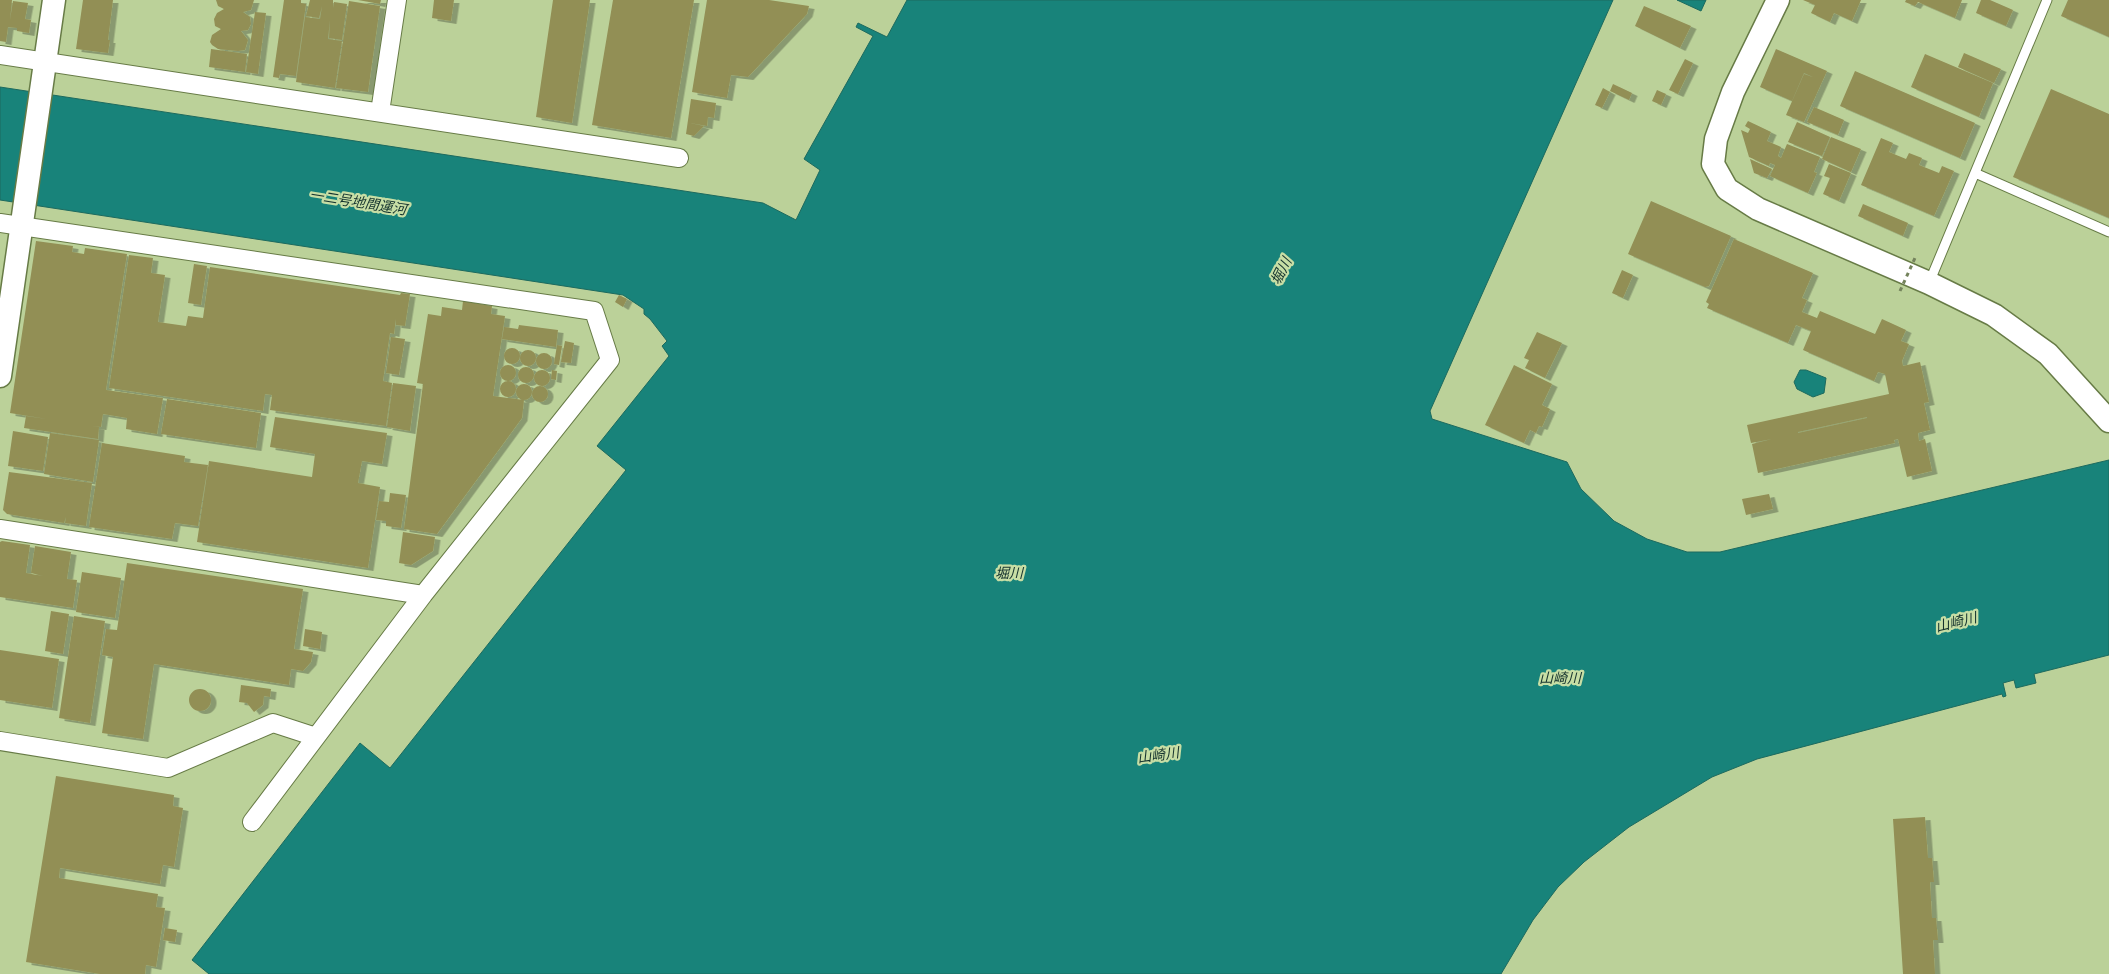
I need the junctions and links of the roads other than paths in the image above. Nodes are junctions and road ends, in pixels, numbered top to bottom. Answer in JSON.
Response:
{"nodes":[{"id":1,"x":54,"y":0,"type":"edge"},
{"id":2,"x":396,"y":0,"type":"edge"},
{"id":3,"x":1778,"y":0,"type":"edge"},
{"id":4,"x":2047,"y":0,"type":"edge"},
{"id":5,"x":0,"y":55,"type":"edge"},
{"id":6,"x":43,"y":72,"type":"junction"},
{"id":7,"x":380,"y":112,"type":"junction"},
{"id":8,"x":679,"y":158,"type":"dead end"},
{"id":9,"x":1975,"y":173,"type":"junction"},
{"id":10,"x":15,"y":219,"type":"edge"},
{"id":11,"x":2109,"y":232,"type":"edge"},
{"id":12,"x":1929,"y":283,"type":"junction"},
{"id":13,"x":0,"y":376,"type":"edge"},
{"id":14,"x":2108,"y":418,"type":"edge"},
{"id":15,"x":0,"y":529,"type":"edge"},
{"id":16,"x":423,"y":595,"type":"junction"},
{"id":17,"x":316,"y":737,"type":"junction"},
{"id":18,"x":0,"y":741,"type":"edge"},
{"id":19,"x":252,"y":822,"type":"dead end"}],
"edges":[{"from":1,"to":6,"type":"street"},
{"from":2,"to":7,"type":"street"},
{"from":3,"to":12,"type":"street"},
{"from":4,"to":9,"type":"lane"},
{"from":5,"to":6,"type":"street"},
{"from":6,"to":7,"type":"street"},
{"from":6,"to":10,"type":"street"},
{"from":7,"to":8,"type":"street"},
{"from":9,"to":11,"type":"lane"},
{"from":9,"to":12,"type":"lane"},
{"from":10,"to":13,"type":"street"},
{"from":10,"to":16,"type":"street"},
{"from":12,"to":14,"type":"street"},
{"from":15,"to":16,"type":"street"},
{"from":16,"to":17,"type":"street"},
{"from":17,"to":18,"type":"street"},
{"from":17,"to":19,"type":"street"}]}
